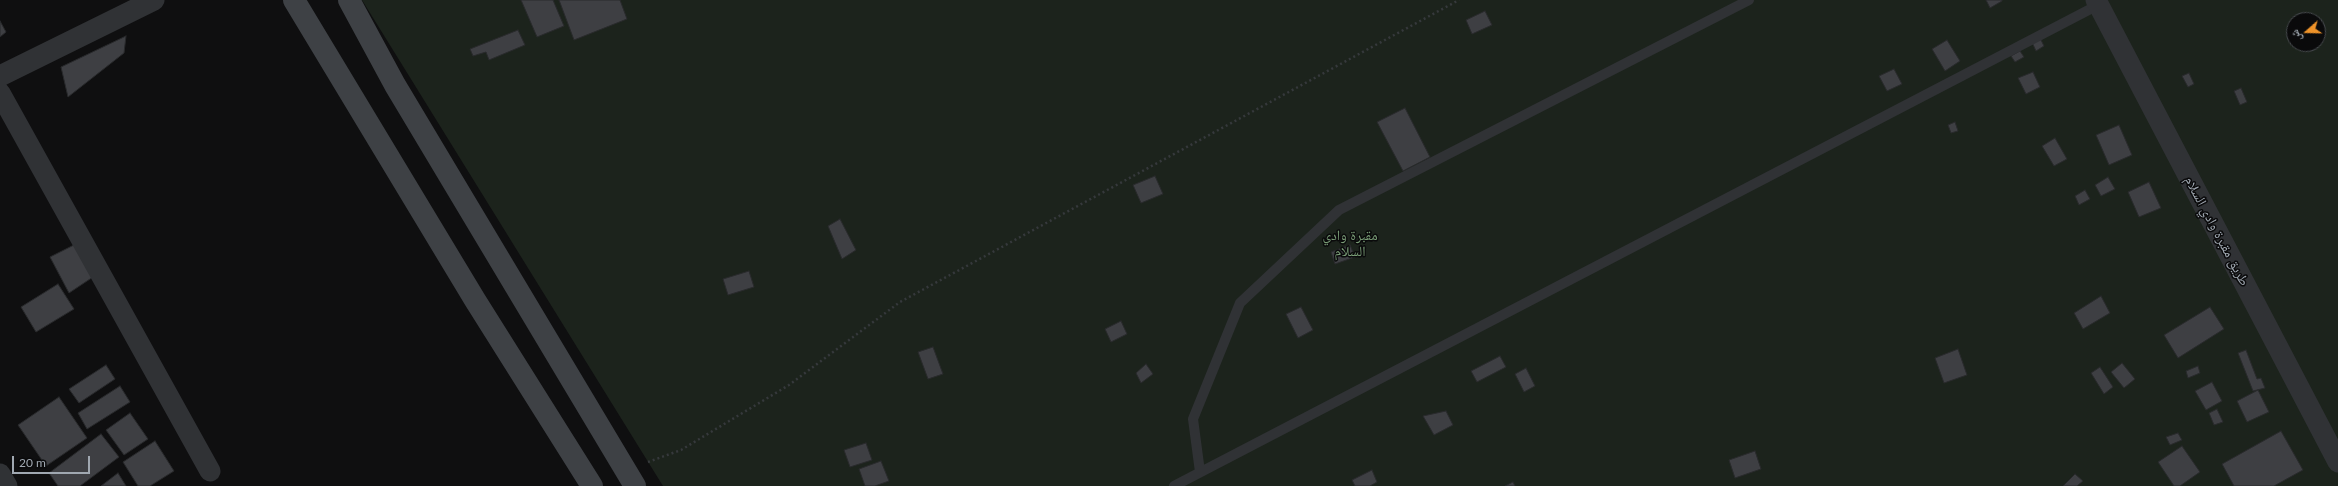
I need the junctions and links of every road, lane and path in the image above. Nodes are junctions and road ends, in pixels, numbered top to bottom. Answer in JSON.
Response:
{"nodes":[{"id":1,"x":154,"y":0,"type":"edge"},
{"id":2,"x":294,"y":0,"type":"edge"},
{"id":3,"x":349,"y":0,"type":"edge"},
{"id":4,"x":1459,"y":0,"type":"edge"},
{"id":5,"x":1749,"y":0,"type":"edge"},
{"id":6,"x":2101,"y":1,"type":"edge"},
{"id":7,"x":0,"y":76,"type":"edge"},
{"id":8,"x":0,"y":93,"type":"edge"},
{"id":9,"x":2338,"y":462,"type":"edge"},
{"id":10,"x":210,"y":471,"type":"dead end"},
{"id":11,"x":1200,"y":472,"type":"junction"},
{"id":12,"x":0,"y":474,"type":"edge"},
{"id":13,"x":630,"y":478,"type":"edge"},
{"id":14,"x":7,"y":486,"type":"edge"},
{"id":15,"x":592,"y":486,"type":"edge"},
{"id":16,"x":1174,"y":486,"type":"edge"}],
"edges":[{"from":1,"to":7,"type":"street"},
{"from":2,"to":15,"type":"main road"},
{"from":3,"to":13,"type":"main road"},
{"from":4,"to":13,"type":"path"},
{"from":5,"to":11,"type":"lane"},
{"from":6,"to":9,"type":"street","name":"طريق مقبرة وادي السلام"},
{"from":6,"to":11,"type":"lane"},
{"from":8,"to":10,"type":"street"},
{"from":11,"to":16,"type":"lane"},
{"from":12,"to":14,"type":"street"}]}
